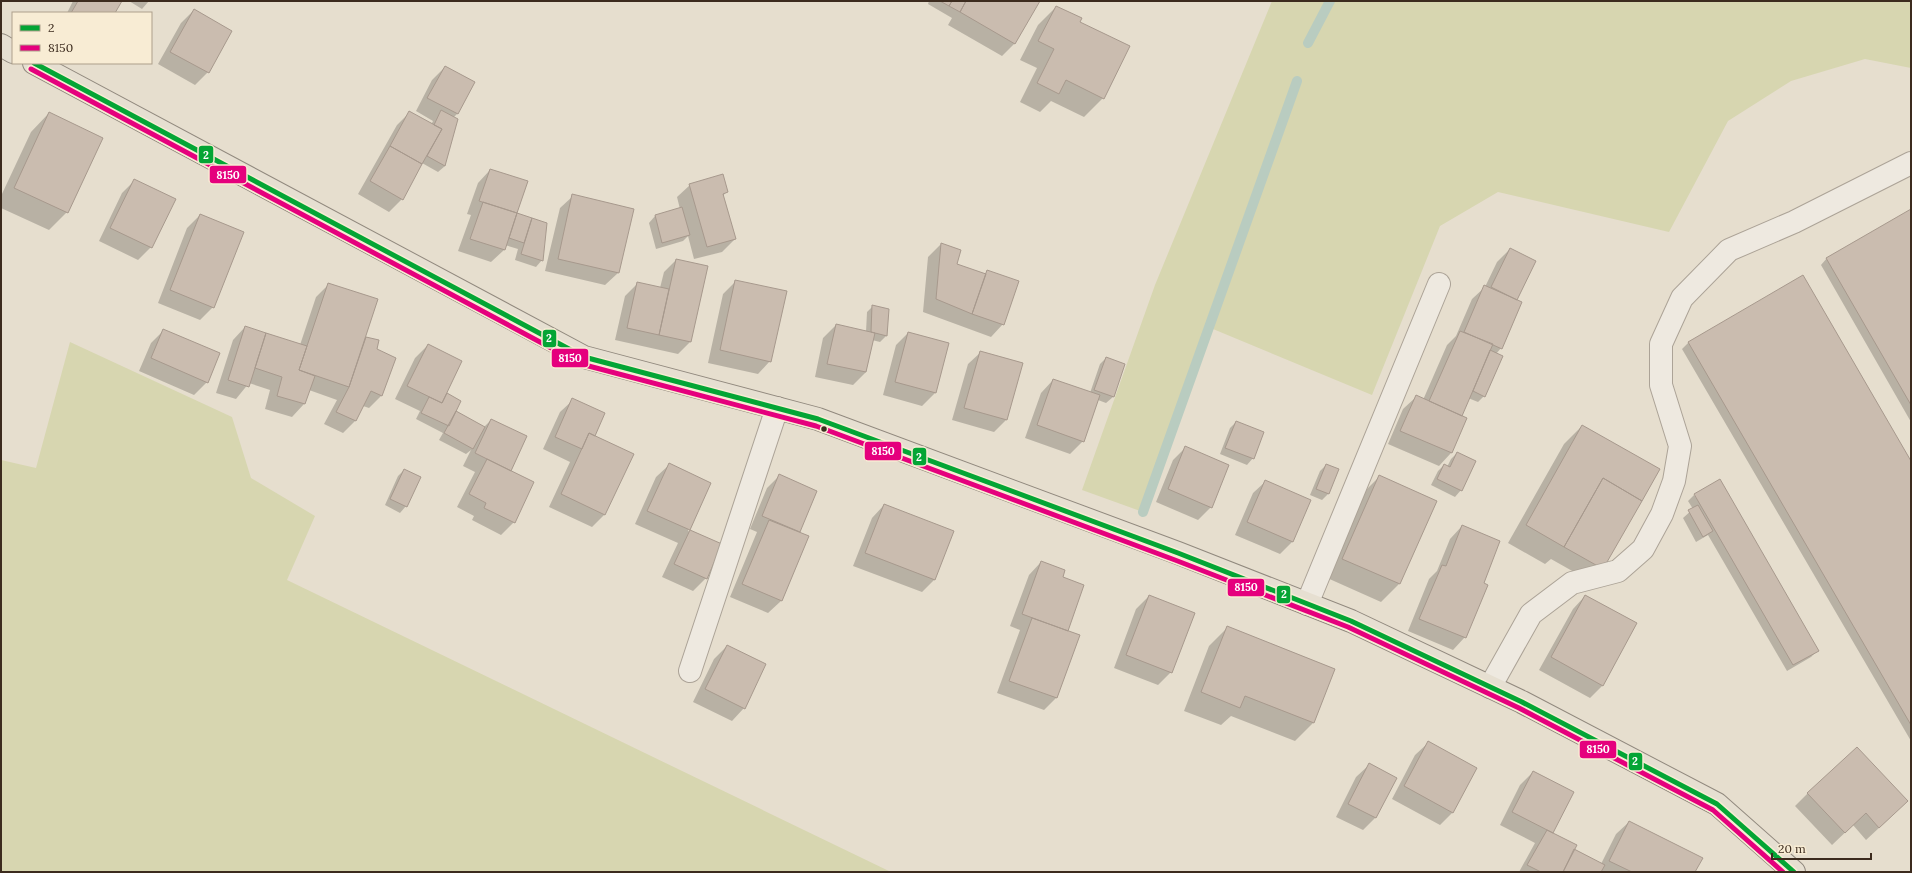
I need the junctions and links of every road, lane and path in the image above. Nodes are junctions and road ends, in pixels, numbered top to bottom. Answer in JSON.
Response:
{"nodes":[{"id":1,"x":1,"y":45,"type":"edge"},
{"id":2,"x":12,"y":51,"type":"edge"},
{"id":3,"x":36,"y":64,"type":"edge"},
{"id":4,"x":1911,"y":163,"type":"edge"},
{"id":5,"x":1439,"y":284,"type":"dead end"},
{"id":6,"x":777,"y":408,"type":"junction"},
{"id":7,"x":1307,"y":604,"type":"junction"},
{"id":8,"x":690,"y":671,"type":"dead end"},
{"id":9,"x":1490,"y":687,"type":"junction"},
{"id":10,"x":1794,"y":872,"type":"edge"}],
"edges":[{"from":1,"to":2,"type":"main road"},
{"from":3,"to":6,"type":"main road"},
{"from":4,"to":9,"type":"lane"},
{"from":5,"to":7,"type":"lane"},
{"from":6,"to":7,"type":"main road"},
{"from":6,"to":8,"type":"lane"},
{"from":7,"to":9,"type":"main road"},
{"from":9,"to":10,"type":"main road"}]}
